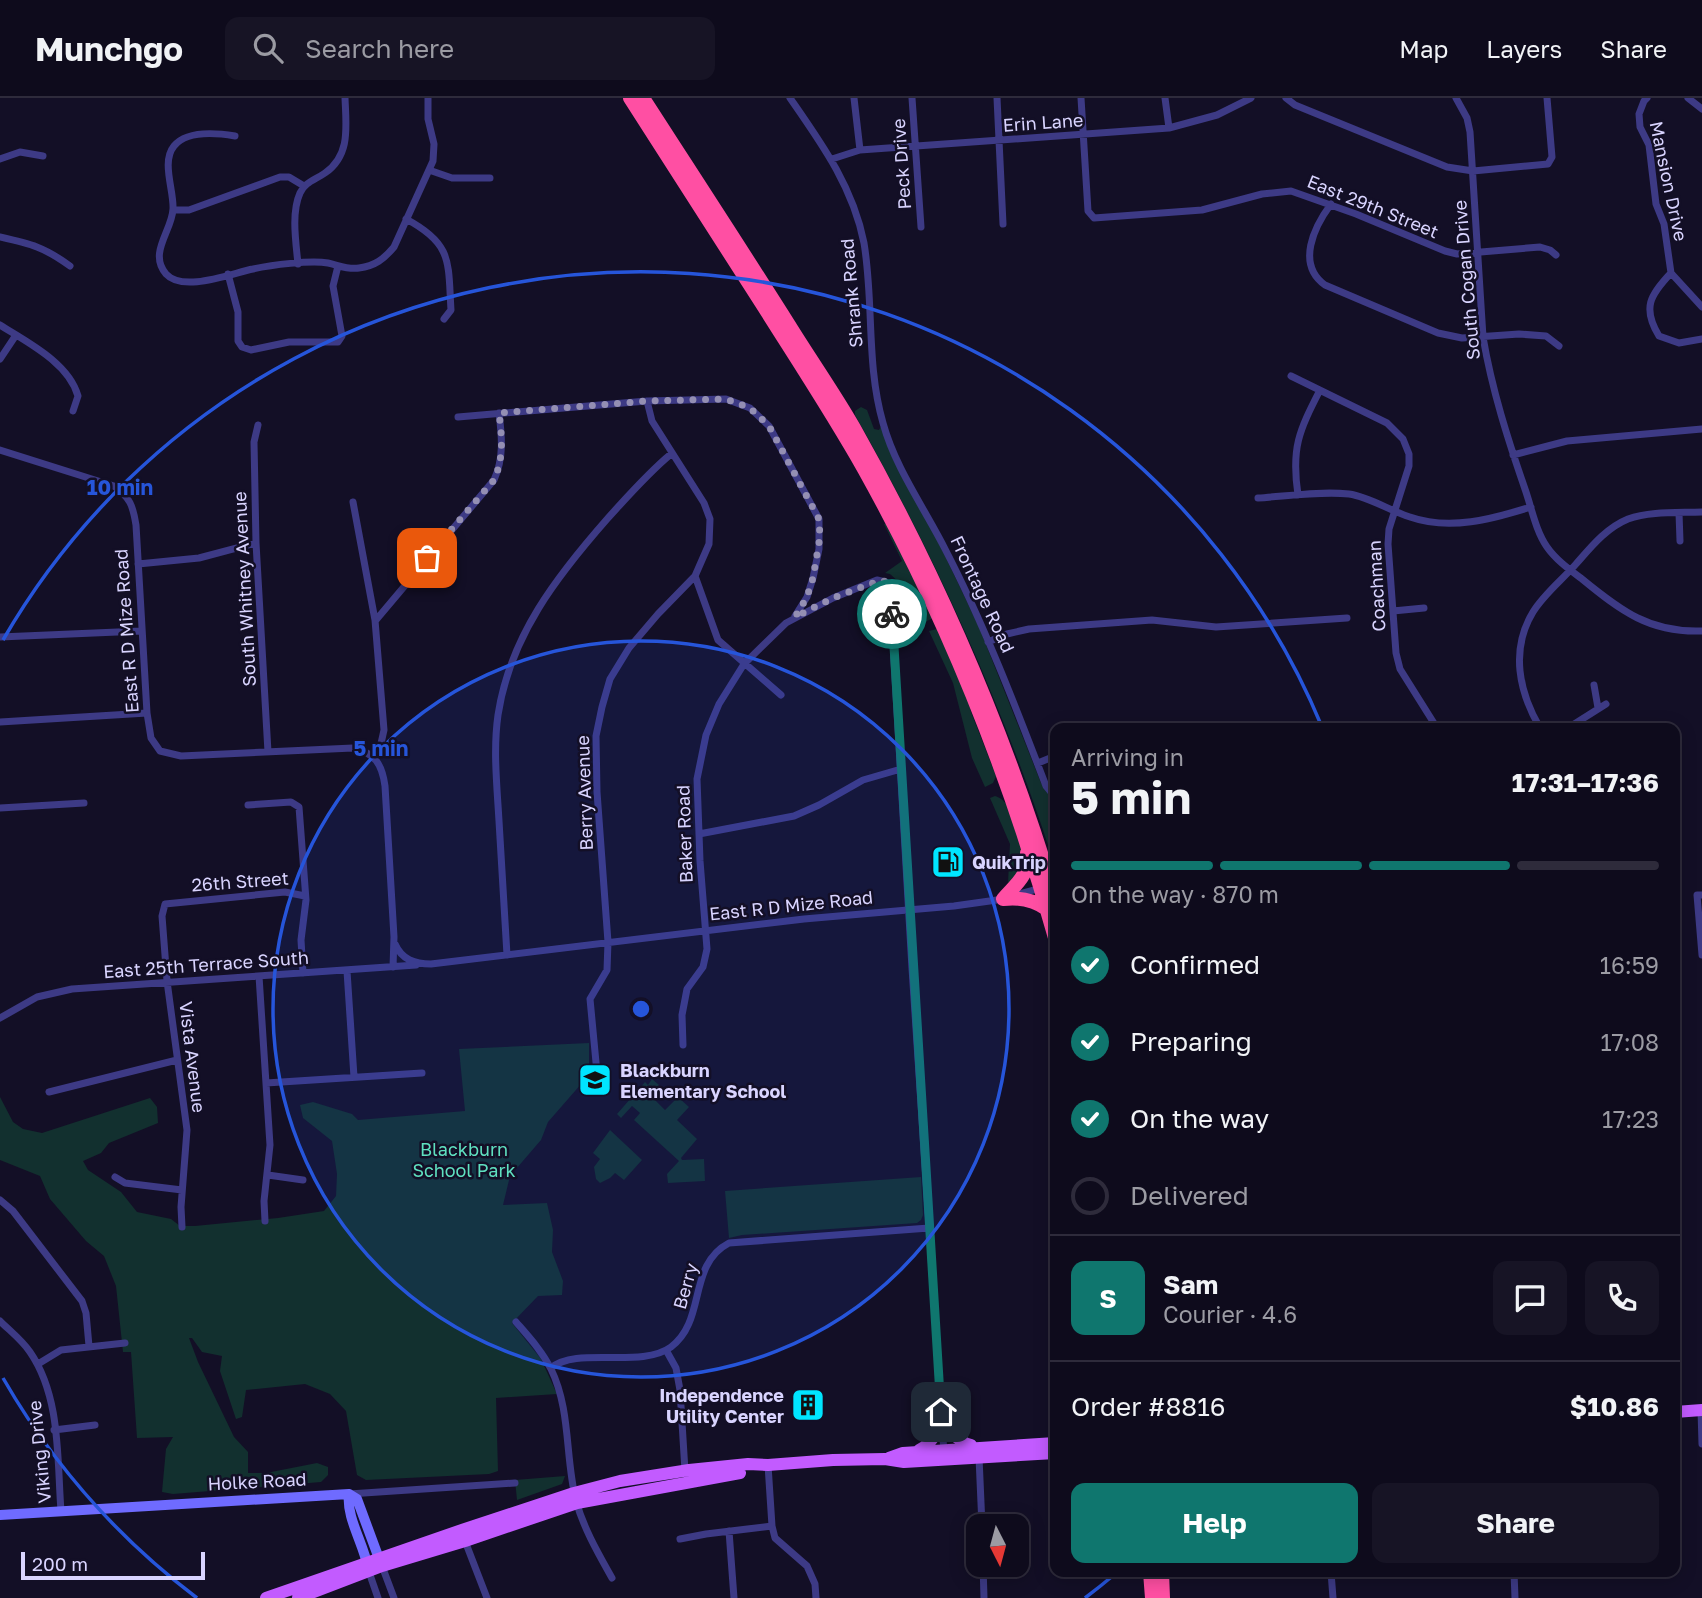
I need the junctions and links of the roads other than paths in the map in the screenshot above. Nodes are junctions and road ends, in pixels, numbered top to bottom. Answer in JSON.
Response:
{"nodes":[{"id":1,"x":345,"y":98,"type":"edge"},
{"id":2,"x":428,"y":98,"type":"edge"},
{"id":3,"x":630,"y":98,"type":"edge"},
{"id":4,"x":643,"y":98,"type":"edge"},
{"id":5,"x":790,"y":98,"type":"edge"},
{"id":6,"x":854,"y":98,"type":"edge"},
{"id":7,"x":912,"y":98,"type":"edge"},
{"id":8,"x":997,"y":98,"type":"edge"},
{"id":9,"x":1081,"y":98,"type":"edge"},
{"id":10,"x":1165,"y":98,"type":"edge"},
{"id":11,"x":1251,"y":98,"type":"edge"},
{"id":12,"x":1286,"y":98,"type":"edge"},
{"id":13,"x":1456,"y":98,"type":"edge"},
{"id":14,"x":1547,"y":98,"type":"edge"},
{"id":15,"x":1647,"y":98,"type":"edge"},
{"id":16,"x":1688,"y":98,"type":"edge"},
{"id":17,"x":1702,"y":109,"type":"edge"},
{"id":18,"x":1169,"y":128,"type":"junction"},
{"id":19,"x":1083,"y":135,"type":"junction"},
{"id":20,"x":235,"y":136,"type":"dead end"},
{"id":21,"x":1000,"y":141,"type":"junction"},
{"id":22,"x":916,"y":146,"type":"junction"},
{"id":23,"x":860,"y":150,"type":"junction"},
{"id":24,"x":43,"y":156,"type":"dead end"},
{"id":25,"x":0,"y":159,"type":"edge"},
{"id":26,"x":832,"y":159,"type":"junction"},
{"id":27,"x":429,"y":170,"type":"junction"},
{"id":28,"x":1473,"y":171,"type":"junction"},
{"id":29,"x":490,"y":178,"type":"dead end"},
{"id":30,"x":304,"y":186,"type":"junction"},
{"id":31,"x":1331,"y":204,"type":"junction"},
{"id":32,"x":173,"y":210,"type":"junction"},
{"id":33,"x":406,"y":219,"type":"junction"},
{"id":34,"x":1003,"y":224,"type":"dead end"},
{"id":35,"x":921,"y":228,"type":"dead end"},
{"id":36,"x":0,"y":237,"type":"edge"},
{"id":37,"x":1479,"y":253,"type":"junction"},
{"id":38,"x":1556,"y":255,"type":"dead end"},
{"id":39,"x":298,"y":264,"type":"junction"},
{"id":40,"x":70,"y":266,"type":"dead end"},
{"id":41,"x":338,"y":266,"type":"junction"},
{"id":42,"x":1671,"y":272,"type":"junction"},
{"id":43,"x":228,"y":274,"type":"junction"},
{"id":44,"x":1699,"y":300,"type":"edge"},
{"id":45,"x":1702,"y":307,"type":"edge"},
{"id":46,"x":444,"y":318,"type":"dead end"},
{"id":47,"x":0,"y":324,"type":"edge"},
{"id":48,"x":16,"y":335,"type":"junction"},
{"id":49,"x":1483,"y":337,"type":"junction"},
{"id":50,"x":1702,"y":339,"type":"edge"},
{"id":51,"x":1559,"y":346,"type":"dead end"},
{"id":52,"x":0,"y":359,"type":"edge"},
{"id":53,"x":1291,"y":376,"type":"dead end"},
{"id":54,"x":1320,"y":390,"type":"junction"},
{"id":55,"x":647,"y":401,"type":"junction"},
{"id":56,"x":879,"y":405,"type":"joint"},
{"id":57,"x":73,"y":411,"type":"dead end"},
{"id":58,"x":499,"y":413,"type":"junction"},
{"id":59,"x":458,"y":416,"type":"dead end"},
{"id":60,"x":258,"y":425,"type":"dead end"},
{"id":61,"x":1702,"y":429,"type":"edge"},
{"id":62,"x":0,"y":450,"type":"edge"},
{"id":63,"x":671,"y":454,"type":"junction"},
{"id":64,"x":1513,"y":455,"type":"junction"},
{"id":65,"x":1298,"y":495,"type":"junction"},
{"id":66,"x":1258,"y":498,"type":"dead end"},
{"id":67,"x":353,"y":502,"type":"dead end"},
{"id":68,"x":1531,"y":507,"type":"junction"},
{"id":69,"x":1395,"y":512,"type":"junction"},
{"id":70,"x":1702,"y":512,"type":"edge"},
{"id":71,"x":1679,"y":513,"type":"junction"},
{"id":72,"x":1680,"y":541,"type":"dead end"},
{"id":73,"x":256,"y":543,"type":"junction"},
{"id":74,"x":138,"y":564,"type":"junction"},
{"id":75,"x":1571,"y":570,"type":"junction"},
{"id":76,"x":695,"y":576,"type":"junction"},
{"id":77,"x":1424,"y":608,"type":"dead end"},
{"id":78,"x":1393,"y":611,"type":"junction"},
{"id":79,"x":795,"y":617,"type":"junction"},
{"id":80,"x":1347,"y":618,"type":"dead end"},
{"id":81,"x":375,"y":621,"type":"junction"},
{"id":82,"x":141,"y":631,"type":"junction"},
{"id":83,"x":1702,"y":631,"type":"edge"},
{"id":84,"x":0,"y":637,"type":"edge"},
{"id":85,"x":988,"y":642,"type":"junction"},
{"id":86,"x":744,"y":664,"type":"junction"},
{"id":87,"x":1594,"y":685,"type":"dead end"},
{"id":88,"x":780,"y":695,"type":"dead end"},
{"id":89,"x":146,"y":713,"type":"junction"},
{"id":90,"x":0,"y":722,"type":"edge"},
{"id":91,"x":1434,"y":723,"type":"edge"},
{"id":92,"x":1537,"y":723,"type":"edge"},
{"id":93,"x":1582,"y":723,"type":"edge"},
{"id":94,"x":268,"y":752,"type":"junction"},
{"id":95,"x":375,"y":757,"type":"junction"},
{"id":96,"x":1050,"y":758,"type":"edge"},
{"id":97,"x":1038,"y":763,"type":"junction"},
{"id":98,"x":901,"y":769,"type":"junction"},
{"id":99,"x":1050,"y":791,"type":"edge"},
{"id":100,"x":84,"y":803,"type":"dead end"},
{"id":101,"x":248,"y":805,"type":"dead end"},
{"id":102,"x":0,"y":808,"type":"edge"},
{"id":103,"x":699,"y":834,"type":"junction"},
{"id":104,"x":1029,"y":836,"type":"junction"},
{"id":105,"x":1050,"y":857,"type":"edge"},
{"id":106,"x":1050,"y":893,"type":"edge"},
{"id":107,"x":1699,"y":895,"type":"edge"},
{"id":108,"x":305,"y":896,"type":"junction"},
{"id":109,"x":1003,"y":899,"type":"junction"},
{"id":110,"x":177,"y":901,"type":"joint"},
{"id":111,"x":909,"y":909,"type":"junction"},
{"id":112,"x":705,"y":930,"type":"junction"},
{"id":113,"x":394,"y":937,"type":"junction"},
{"id":114,"x":608,"y":942,"type":"junction"},
{"id":115,"x":507,"y":954,"type":"junction"},
{"id":116,"x":1702,"y":955,"type":"edge"},
{"id":117,"x":420,"y":964,"type":"junction"},
{"id":118,"x":393,"y":967,"type":"junction"},
{"id":119,"x":347,"y":971,"type":"junction"},
{"id":120,"x":303,"y":973,"type":"junction"},
{"id":121,"x":259,"y":976,"type":"junction"},
{"id":122,"x":167,"y":981,"type":"junction"},
{"id":123,"x":0,"y":1018,"type":"edge"},
{"id":124,"x":683,"y":1045,"type":"dead end"},
{"id":125,"x":177,"y":1060,"type":"junction"},
{"id":126,"x":422,"y":1073,"type":"dead end"},
{"id":127,"x":597,"y":1073,"type":"dead end"},
{"id":128,"x":354,"y":1077,"type":"junction"},
{"id":129,"x":266,"y":1083,"type":"junction"},
{"id":130,"x":48,"y":1092,"type":"dead end"},
{"id":131,"x":268,"y":1175,"type":"junction"},
{"id":132,"x":115,"y":1177,"type":"dead end"},
{"id":133,"x":303,"y":1180,"type":"dead end"},
{"id":134,"x":182,"y":1190,"type":"junction"},
{"id":135,"x":0,"y":1200,"type":"edge"},
{"id":136,"x":265,"y":1221,"type":"dead end"},
{"id":137,"x":182,"y":1227,"type":"dead end"},
{"id":138,"x":929,"y":1228,"type":"junction"},
{"id":139,"x":0,"y":1321,"type":"edge"},
{"id":140,"x":516,"y":1322,"type":"dead end"},
{"id":141,"x":125,"y":1343,"type":"dead end"},
{"id":142,"x":89,"y":1346,"type":"junction"},
{"id":143,"x":666,"y":1350,"type":"junction"},
{"id":144,"x":38,"y":1364,"type":"junction"},
{"id":145,"x":551,"y":1368,"type":"junction"},
{"id":146,"x":941,"y":1409,"type":"junction"},
{"id":147,"x":1701,"y":1410,"type":"edge"},
{"id":148,"x":1680,"y":1412,"type":"edge"},
{"id":149,"x":95,"y":1425,"type":"dead end"},
{"id":150,"x":54,"y":1430,"type":"junction"},
{"id":151,"x":1050,"y":1444,"type":"edge"},
{"id":152,"x":1702,"y":1444,"type":"edge"},
{"id":153,"x":916,"y":1452,"type":"junction"},
{"id":154,"x":979,"y":1453,"type":"junction"},
{"id":155,"x":1050,"y":1453,"type":"edge"},
{"id":156,"x":944,"y":1454,"type":"junction"},
{"id":157,"x":885,"y":1459,"type":"junction"},
{"id":158,"x":768,"y":1465,"type":"junction"},
{"id":159,"x":685,"y":1471,"type":"junction"},
{"id":160,"x":515,"y":1483,"type":"dead end"},
{"id":161,"x":349,"y":1494,"type":"junction"},
{"id":162,"x":576,"y":1498,"type":"junction"},
{"id":163,"x":61,"y":1511,"type":"junction"},
{"id":164,"x":982,"y":1514,"type":"edge"},
{"id":165,"x":0,"y":1515,"type":"edge"},
{"id":166,"x":772,"y":1526,"type":"junction"},
{"id":167,"x":729,"y":1531,"type":"junction"},
{"id":168,"x":680,"y":1539,"type":"dead end"},
{"id":169,"x":465,"y":1541,"type":"junction"},
{"id":170,"x":374,"y":1564,"type":"junction"},
{"id":171,"x":984,"y":1577,"type":"edge"},
{"id":172,"x":1150,"y":1577,"type":"edge"},
{"id":173,"x":1161,"y":1577,"type":"edge"},
{"id":174,"x":1331,"y":1577,"type":"edge"},
{"id":175,"x":1514,"y":1577,"type":"edge"},
{"id":176,"x":612,"y":1578,"type":"dead end"},
{"id":177,"x":266,"y":1598,"type":"edge"},
{"id":178,"x":298,"y":1598,"type":"edge"},
{"id":179,"x":379,"y":1598,"type":"edge"},
{"id":180,"x":394,"y":1598,"type":"edge"},
{"id":181,"x":487,"y":1598,"type":"edge"},
{"id":182,"x":734,"y":1598,"type":"edge"},
{"id":183,"x":816,"y":1598,"type":"edge"},
{"id":184,"x":985,"y":1598,"type":"edge"},
{"id":185,"x":1152,"y":1598,"type":"edge"},
{"id":186,"x":1163,"y":1598,"type":"edge"},
{"id":187,"x":1333,"y":1598,"type":"edge"},
{"id":188,"x":1515,"y":1598,"type":"edge"}],
"edges":[{"from":1,"to":30,"type":"street"},
{"from":2,"to":27,"type":"street"},
{"from":3,"to":104,"type":"highway"},
{"from":4,"to":104,"type":"highway"},
{"from":5,"to":26,"type":"street"},
{"from":6,"to":23,"type":"street"},
{"from":7,"to":22,"type":"street","name":"Peck Drive"},
{"from":8,"to":21,"type":"street"},
{"from":9,"to":19,"type":"street"},
{"from":10,"to":18,"type":"street"},
{"from":11,"to":18,"type":"street","name":"Erin Lane"},
{"from":12,"to":28,"type":"street"},
{"from":13,"to":28,"type":"street","name":"South Cogan Drive"},
{"from":14,"to":28,"type":"street"},
{"from":15,"to":42,"type":"street","name":"Mansion Drive"},
{"from":16,"to":17,"type":"street"},
{"from":18,"to":19,"type":"street","name":"Erin Lane"},
{"from":19,"to":21,"type":"street","name":"Erin Lane"},
{"from":19,"to":31,"type":"street","name":"East 29th Street"},
{"from":20,"to":32,"type":"street"},
{"from":21,"to":22,"type":"street","name":"Erin Lane"},
{"from":21,"to":34,"type":"street"},
{"from":22,"to":23,"type":"street","name":"Erin Lane"},
{"from":22,"to":35,"type":"street","name":"Peck Drive"},
{"from":23,"to":26,"type":"street","name":"Erin Lane"},
{"from":24,"to":25,"type":"street"},
{"from":26,"to":56,"type":"street","name":"Shrank Road"},
{"from":27,"to":29,"type":"street"},
{"from":27,"to":33,"type":"street"},
{"from":28,"to":37,"type":"street","name":"South Cogan Drive"},
{"from":30,"to":32,"type":"street"},
{"from":30,"to":39,"type":"street"},
{"from":31,"to":37,"type":"street","name":"East 29th Street"},
{"from":31,"to":49,"type":"street"},
{"from":32,"to":43,"type":"street"},
{"from":33,"to":41,"type":"street"},
{"from":33,"to":46,"type":"street"},
{"from":36,"to":40,"type":"street"},
{"from":37,"to":38,"type":"street","name":"East 29th Street"},
{"from":37,"to":49,"type":"street","name":"South Cogan Drive"},
{"from":39,"to":41,"type":"street"},
{"from":39,"to":43,"type":"street"},
{"from":41,"to":43,"type":"street"},
{"from":42,"to":44,"type":"street"},
{"from":42,"to":50,"type":"street"},
{"from":44,"to":45,"type":"street"},
{"from":47,"to":48,"type":"street"},
{"from":48,"to":52,"type":"street"},
{"from":48,"to":57,"type":"street"},
{"from":49,"to":51,"type":"street"},
{"from":49,"to":64,"type":"street","name":"South Cogan Drive"},
{"from":53,"to":54,"type":"street"},
{"from":54,"to":65,"type":"street"},
{"from":54,"to":69,"type":"street","name":"Coachman"},
{"from":55,"to":58,"type":"street"},
{"from":55,"to":63,"type":"street","name":"Berry Avenue"},
{"from":55,"to":79,"type":"street"},
{"from":56,"to":85,"type":"street","name":"Frontage Road"},
{"from":58,"to":59,"type":"street"},
{"from":58,"to":81,"type":"street"},
{"from":60,"to":73,"type":"street","name":"South Whitney Avenue"},
{"from":61,"to":64,"type":"street"},
{"from":62,"to":74,"type":"street","name":"East R D Mize Road"},
{"from":63,"to":76,"type":"street","name":"Berry Avenue"},
{"from":63,"to":115,"type":"street"},
{"from":64,"to":68,"type":"street","name":"South Cogan Drive"},
{"from":65,"to":66,"type":"street"},
{"from":65,"to":69,"type":"street"},
{"from":67,"to":81,"type":"street"},
{"from":68,"to":69,"type":"street"},
{"from":68,"to":75,"type":"street","name":"South Cogan Drive"},
{"from":69,"to":78,"type":"street","name":"Coachman"},
{"from":70,"to":71,"type":"street"},
{"from":71,"to":72,"type":"street"},
{"from":71,"to":75,"type":"street"},
{"from":73,"to":74,"type":"street"},
{"from":73,"to":94,"type":"street","name":"South Whitney Avenue"},
{"from":74,"to":82,"type":"street","name":"East R D Mize Road"},
{"from":75,"to":83,"type":"street","name":"South Cogan Drive"},
{"from":75,"to":92,"type":"street"},
{"from":76,"to":86,"type":"street"},
{"from":76,"to":114,"type":"street","name":"Berry Avenue"},
{"from":77,"to":78,"type":"street"},
{"from":78,"to":91,"type":"street","name":"Coachman"},
{"from":79,"to":86,"type":"street","name":"Baker Road"},
{"from":79,"to":98,"type":"street","name":"Baker Road"},
{"from":80,"to":85,"type":"street"},
{"from":81,"to":95,"type":"street"},
{"from":82,"to":84,"type":"street"},
{"from":82,"to":89,"type":"street","name":"East R D Mize Road"},
{"from":85,"to":97,"type":"street","name":"Frontage Road"},
{"from":86,"to":88,"type":"street"},
{"from":86,"to":103,"type":"street","name":"Baker Road"},
{"from":87,"to":93,"type":"street"},
{"from":89,"to":90,"type":"street"},
{"from":89,"to":94,"type":"street","name":"East R D Mize Road"},
{"from":94,"to":95,"type":"street","name":"East R D Mize Road"},
{"from":95,"to":113,"type":"street"},
{"from":96,"to":97,"type":"street"},
{"from":97,"to":99,"type":"street","name":"Frontage Road"},
{"from":98,"to":103,"type":"street"},
{"from":98,"to":111,"type":"street"},
{"from":100,"to":102,"type":"street"},
{"from":101,"to":108,"type":"street"},
{"from":103,"to":112,"type":"street","name":"Baker Road"},
{"from":104,"to":105,"type":"highway"},
{"from":104,"to":106,"type":"highway"},
{"from":104,"to":109,"type":"highway"},
{"from":106,"to":109,"type":"street","name":"East R D Mize Road"},
{"from":106,"to":109,"type":"highway"},
{"from":107,"to":116,"type":"street"},
{"from":108,"to":110,"type":"street","name":"26th Street"},
{"from":108,"to":120,"type":"street"},
{"from":109,"to":111,"type":"street","name":"East R D Mize Road"},
{"from":110,"to":122,"type":"street","name":"Vista Avenue"},
{"from":111,"to":112,"type":"street","name":"East R D Mize Road"},
{"from":111,"to":138,"type":"street"},
{"from":112,"to":114,"type":"street","name":"East R D Mize Road"},
{"from":112,"to":124,"type":"street","name":"Baker Road"},
{"from":113,"to":117,"type":"street"},
{"from":113,"to":118,"type":"street"},
{"from":114,"to":115,"type":"street","name":"East R D Mize Road"},
{"from":114,"to":127,"type":"street","name":"Berry Avenue"},
{"from":115,"to":117,"type":"street","name":"East R D Mize Road"},
{"from":117,"to":118,"type":"street","name":"East 25th Terrace South"},
{"from":118,"to":119,"type":"street","name":"East 25th Terrace South"},
{"from":119,"to":120,"type":"street","name":"East 25th Terrace South"},
{"from":119,"to":128,"type":"street"},
{"from":120,"to":121,"type":"street","name":"East 25th Terrace South"},
{"from":121,"to":122,"type":"street","name":"East 25th Terrace South"},
{"from":121,"to":129,"type":"street"},
{"from":122,"to":123,"type":"street","name":"East 25th Terrace South"},
{"from":122,"to":125,"type":"street","name":"Vista Avenue"},
{"from":125,"to":130,"type":"street"},
{"from":125,"to":134,"type":"street","name":"Vista Avenue"},
{"from":126,"to":128,"type":"street"},
{"from":128,"to":129,"type":"street"},
{"from":129,"to":131,"type":"street"},
{"from":131,"to":133,"type":"street"},
{"from":131,"to":136,"type":"street"},
{"from":132,"to":134,"type":"street"},
{"from":134,"to":137,"type":"street","name":"Vista Avenue"},
{"from":135,"to":142,"type":"street"},
{"from":138,"to":143,"type":"street","name":"Berry"},
{"from":138,"to":146,"type":"street"},
{"from":139,"to":144,"type":"street","name":"Viking Drive"},
{"from":140,"to":145,"type":"street"},
{"from":141,"to":142,"type":"street"},
{"from":142,"to":144,"type":"street"},
{"from":143,"to":145,"type":"street"},
{"from":143,"to":159,"type":"street"},
{"from":144,"to":150,"type":"street","name":"Viking Drive"},
{"from":145,"to":162,"type":"street"},
{"from":146,"to":153,"type":"main road"},
{"from":146,"to":154,"type":"main road"},
{"from":146,"to":156,"type":"street"},
{"from":147,"to":148,"type":"main road"},
{"from":147,"to":152,"type":"street"},
{"from":149,"to":150,"type":"street"},
{"from":150,"to":163,"type":"street","name":"Viking Drive"},
{"from":151,"to":154,"type":"main road"},
{"from":153,"to":156,"type":"main road"},
{"from":153,"to":157,"type":"main road"},
{"from":154,"to":155,"type":"main road"},
{"from":154,"to":156,"type":"main road"},
{"from":154,"to":164,"type":"street"},
{"from":156,"to":157,"type":"main road"},
{"from":157,"to":158,"type":"main road"},
{"from":158,"to":159,"type":"main road"},
{"from":158,"to":162,"type":"main road"},
{"from":158,"to":166,"type":"street"},
{"from":159,"to":162,"type":"main road"},
{"from":160,"to":161,"type":"street","name":"Holke Road"},
{"from":161,"to":163,"type":"street","name":"Holke Road"},
{"from":161,"to":170,"type":"street"},
{"from":162,"to":169,"type":"main road"},
{"from":162,"to":170,"type":"main road"},
{"from":162,"to":176,"type":"street"},
{"from":163,"to":165,"type":"street","name":"Holke Road"},
{"from":166,"to":167,"type":"street"},
{"from":166,"to":183,"type":"street"},
{"from":167,"to":168,"type":"street"},
{"from":167,"to":182,"type":"street"},
{"from":169,"to":170,"type":"main road"},
{"from":169,"to":181,"type":"street"},
{"from":170,"to":177,"type":"main road"},
{"from":170,"to":178,"type":"main road"},
{"from":170,"to":179,"type":"street"},
{"from":170,"to":180,"type":"street"},
{"from":171,"to":184,"type":"street"},
{"from":172,"to":185,"type":"highway"},
{"from":173,"to":186,"type":"highway"},
{"from":174,"to":187,"type":"street"},
{"from":175,"to":188,"type":"street"}]}
